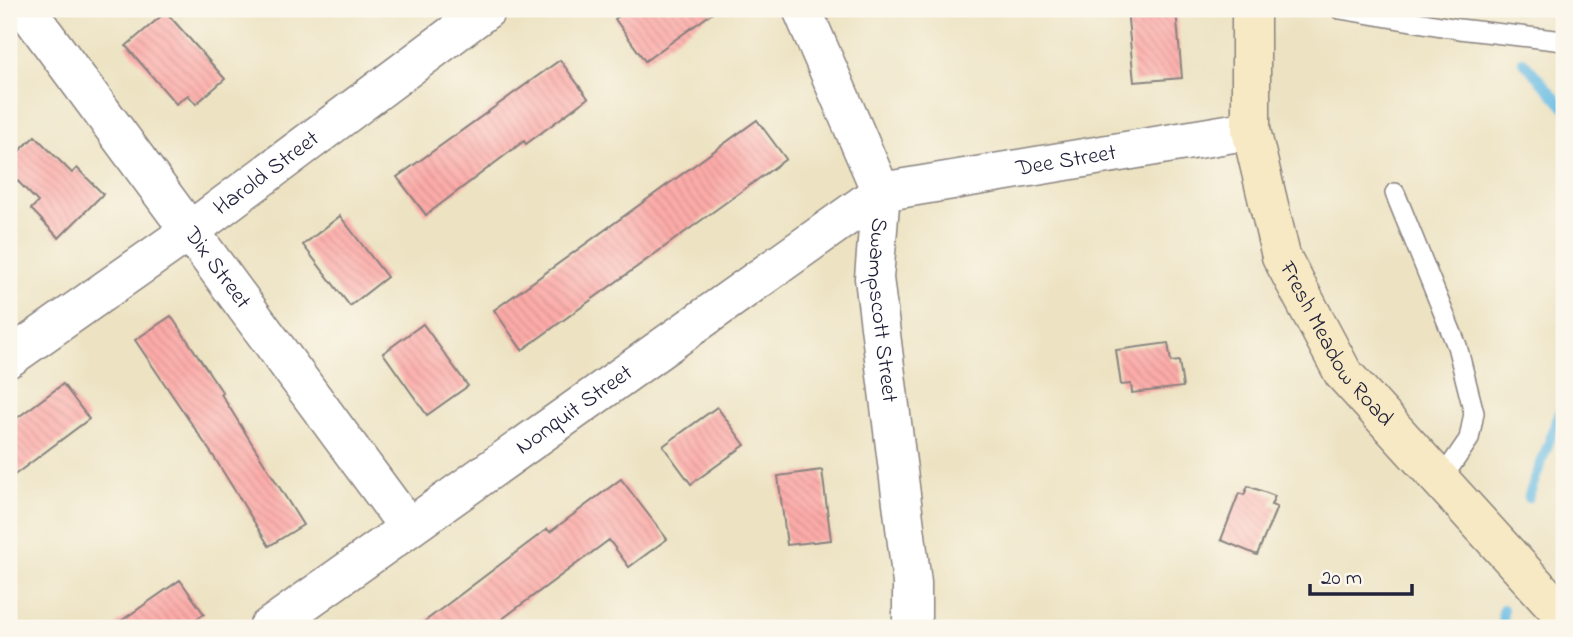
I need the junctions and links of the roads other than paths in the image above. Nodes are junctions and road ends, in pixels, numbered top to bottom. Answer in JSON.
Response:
{"nodes":[{"id":1,"x":26,"y":9,"type":"edge"},
{"id":2,"x":488,"y":9,"type":"edge"},
{"id":3,"x":802,"y":9,"type":"edge"},
{"id":4,"x":1251,"y":9,"type":"edge"},
{"id":5,"x":1340,"y":9,"type":"edge"},
{"id":6,"x":1564,"y":41,"type":"edge"},
{"id":7,"x":1251,"y":130,"type":"junction"},
{"id":8,"x":881,"y":192,"type":"junction"},
{"id":9,"x":1395,"y":193,"type":"dead end"},
{"id":10,"x":191,"y":230,"type":"junction"},
{"id":11,"x":9,"y":358,"type":"edge"},
{"id":12,"x":1441,"y":480,"type":"junction"},
{"id":13,"x":408,"y":527,"type":"junction"},
{"id":14,"x":1564,"y":616,"type":"edge"},
{"id":15,"x":268,"y":628,"type":"edge"},
{"id":16,"x":912,"y":628,"type":"edge"}],
"edges":[{"from":1,"to":10,"type":"street","name":"Dix Street"},
{"from":2,"to":10,"type":"street","name":"Harold Street"},
{"from":3,"to":8,"type":"street","name":"Swampscott Street"},
{"from":4,"to":7,"type":"street","name":"Fresh Meadow Road"},
{"from":5,"to":6,"type":"lane"},
{"from":7,"to":8,"type":"street","name":"Dee Street"},
{"from":7,"to":12,"type":"street","name":"Fresh Meadow Road"},
{"from":8,"to":13,"type":"street","name":"Nonquit Street"},
{"from":8,"to":16,"type":"street","name":"Swampscott Street"},
{"from":9,"to":12,"type":"lane"},
{"from":10,"to":11,"type":"street","name":"Harold Street"},
{"from":10,"to":13,"type":"street","name":"Dix Street"},
{"from":12,"to":14,"type":"street","name":"Fresh Meadow Road"},
{"from":13,"to":15,"type":"street","name":"Nonquit Street"}]}
